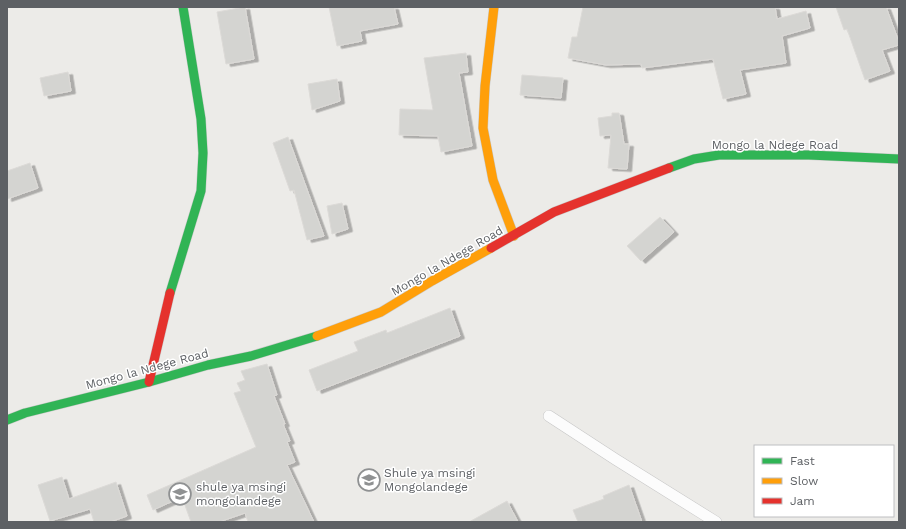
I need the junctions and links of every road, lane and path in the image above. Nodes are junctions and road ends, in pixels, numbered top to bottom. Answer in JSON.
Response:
{"nodes":[{"id":1,"x":184,"y":7,"type":"edge"},
{"id":2,"x":494,"y":7,"type":"edge"},
{"id":3,"x":899,"y":159,"type":"edge"},
{"id":4,"x":514,"y":236,"type":"junction"},
{"id":5,"x":149,"y":382,"type":"junction"},
{"id":6,"x":549,"y":416,"type":"dead end"},
{"id":7,"x":7,"y":420,"type":"edge"},
{"id":8,"x":716,"y":522,"type":"edge"}],
"edges":[{"from":1,"to":5,"type":"street"},
{"from":2,"to":4,"type":"street"},
{"from":3,"to":4,"type":"street","name":"Mongo la Ndege Road"},
{"from":4,"to":5,"type":"street","name":"Mongo la Ndege Road"},
{"from":5,"to":7,"type":"street","name":"Mongo la Ndege Road"},
{"from":6,"to":8,"type":"lane"}]}
